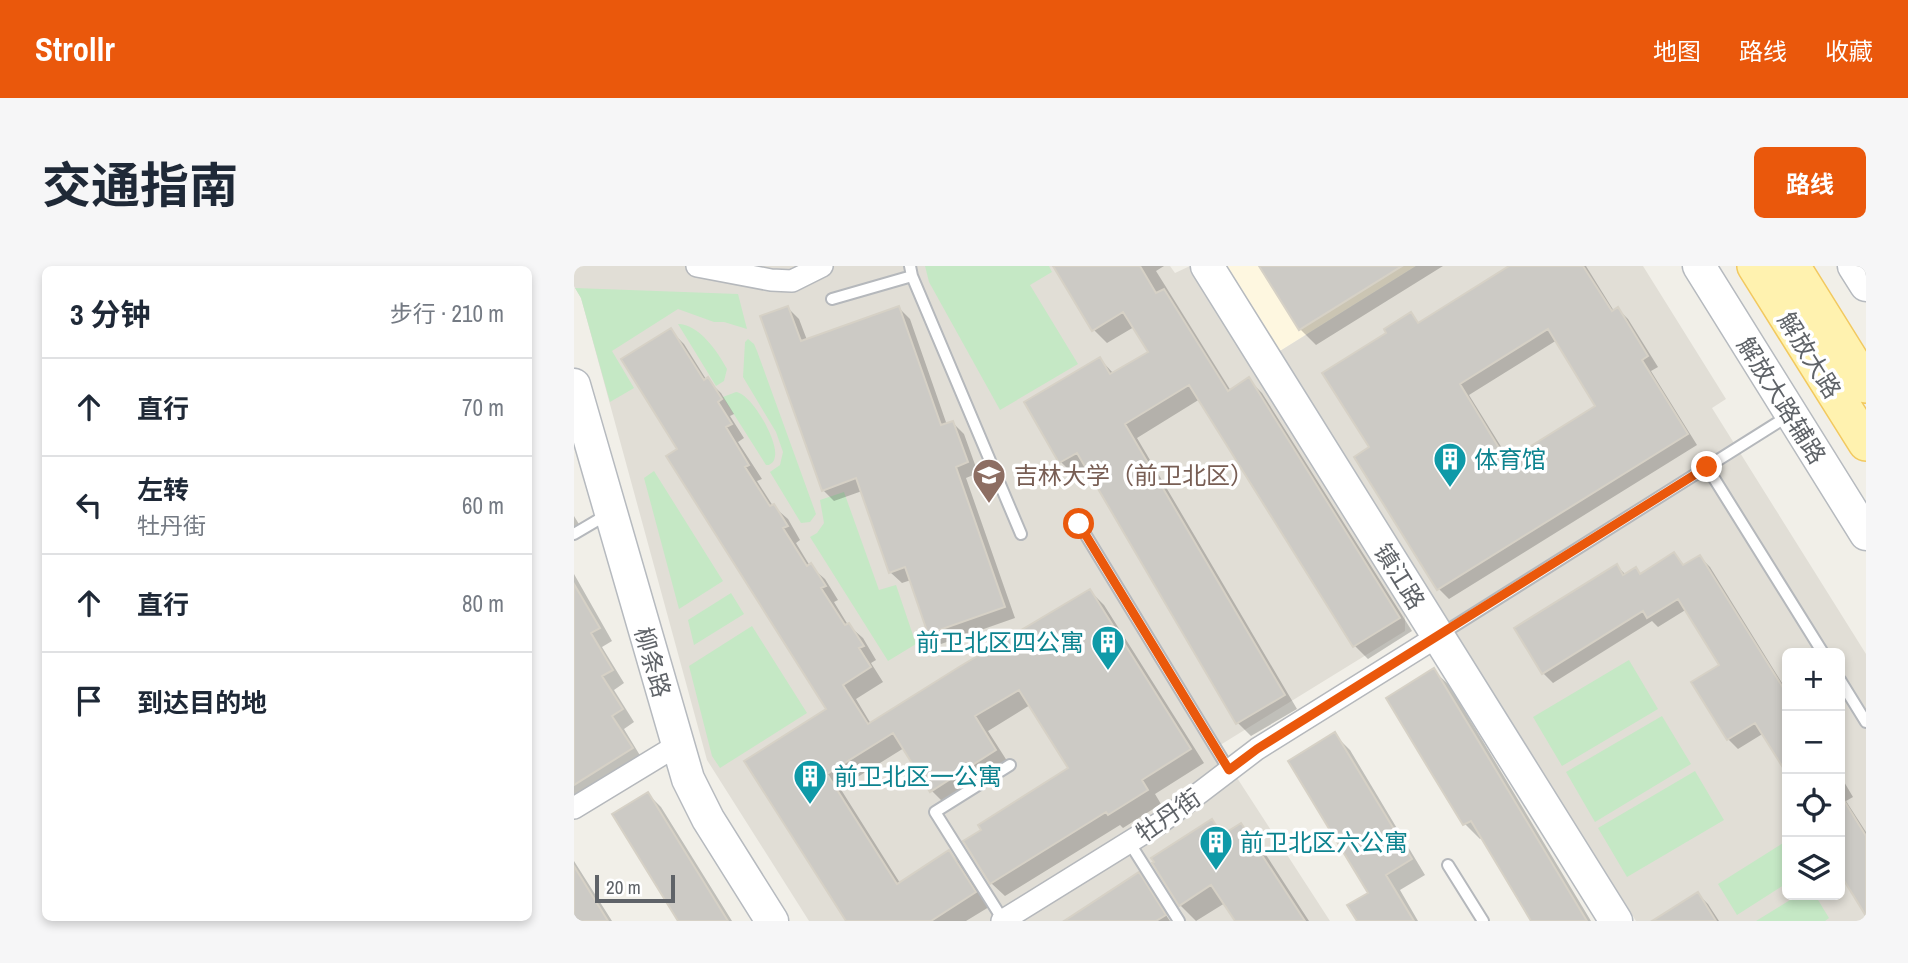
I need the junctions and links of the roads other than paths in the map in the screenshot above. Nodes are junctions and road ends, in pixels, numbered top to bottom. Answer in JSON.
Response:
{"nodes":[{"id":1,"x":697,"y":266,"type":"edge"},
{"id":2,"x":822,"y":266,"type":"edge"},
{"id":3,"x":1207,"y":266,"type":"edge"},
{"id":4,"x":1699,"y":266,"type":"edge"},
{"id":5,"x":1755,"y":266,"type":"edge"},
{"id":6,"x":1792,"y":266,"type":"edge"},
{"id":7,"x":1854,"y":266,"type":"edge"},
{"id":8,"x":911,"y":271,"type":"edge"},
{"id":9,"x":1866,"y":285,"type":"edge"},
{"id":10,"x":832,"y":299,"type":"dead end"},
{"id":11,"x":574,"y":385,"type":"edge"},
{"id":12,"x":1866,"y":385,"type":"edge"},
{"id":13,"x":1791,"y":414,"type":"junction"},
{"id":14,"x":1866,"y":443,"type":"edge"},
{"id":15,"x":1707,"y":467,"type":"junction"},
{"id":16,"x":610,"y":512,"type":"junction"},
{"id":17,"x":1079,"y":524,"type":"dead end"},
{"id":18,"x":574,"y":534,"type":"edge"},
{"id":19,"x":1021,"y":534,"type":"dead end"},
{"id":20,"x":1866,"y":534,"type":"edge"},
{"id":21,"x":1438,"y":636,"type":"junction"},
{"id":22,"x":1820,"y":648,"type":"edge"},
{"id":23,"x":1845,"y":688,"type":"edge"},
{"id":24,"x":1866,"y":722,"type":"edge"},
{"id":25,"x":677,"y":746,"type":"junction"},
{"id":26,"x":1010,"y":765,"type":"dead end"},
{"id":27,"x":1229,"y":770,"type":"junction"},
{"id":28,"x":574,"y":808,"type":"edge"},
{"id":29,"x":1129,"y":842,"type":"junction"},
{"id":30,"x":1448,"y":865,"type":"dead end"},
{"id":31,"x":772,"y":921,"type":"edge"},
{"id":32,"x":1003,"y":921,"type":"edge"},
{"id":33,"x":1179,"y":921,"type":"edge"},
{"id":34,"x":1483,"y":921,"type":"edge"},
{"id":35,"x":1616,"y":921,"type":"edge"}],
"edges":[{"from":1,"to":2,"type":"street"},
{"from":3,"to":21,"type":"street","name":"镇江路"},
{"from":4,"to":13,"type":"street","name":"解放大路辅路"},
{"from":5,"to":14,"type":"main road","name":"解放大路"},
{"from":6,"to":12,"type":"main road","name":"解放大路"},
{"from":7,"to":9,"type":"street"},
{"from":8,"to":10,"type":"lane"},
{"from":8,"to":19,"type":"lane"},
{"from":11,"to":16,"type":"street","name":"柳条路"},
{"from":13,"to":15,"type":"lane"},
{"from":13,"to":20,"type":"street","name":"解放大路辅路"},
{"from":15,"to":21,"type":"lane"},
{"from":15,"to":22,"type":"lane"},
{"from":16,"to":18,"type":"lane"},
{"from":16,"to":25,"type":"street","name":"柳条路"},
{"from":17,"to":27,"type":"lane"},
{"from":21,"to":27,"type":"street","name":"牡丹街"},
{"from":21,"to":35,"type":"street","name":"镇江路"},
{"from":23,"to":24,"type":"lane"},
{"from":25,"to":28,"type":"street"},
{"from":25,"to":31,"type":"street","name":"柳条路"},
{"from":26,"to":32,"type":"lane"},
{"from":27,"to":29,"type":"street","name":"牡丹街"},
{"from":29,"to":32,"type":"street","name":"牡丹街"},
{"from":29,"to":33,"type":"lane"},
{"from":30,"to":34,"type":"lane"}]}
